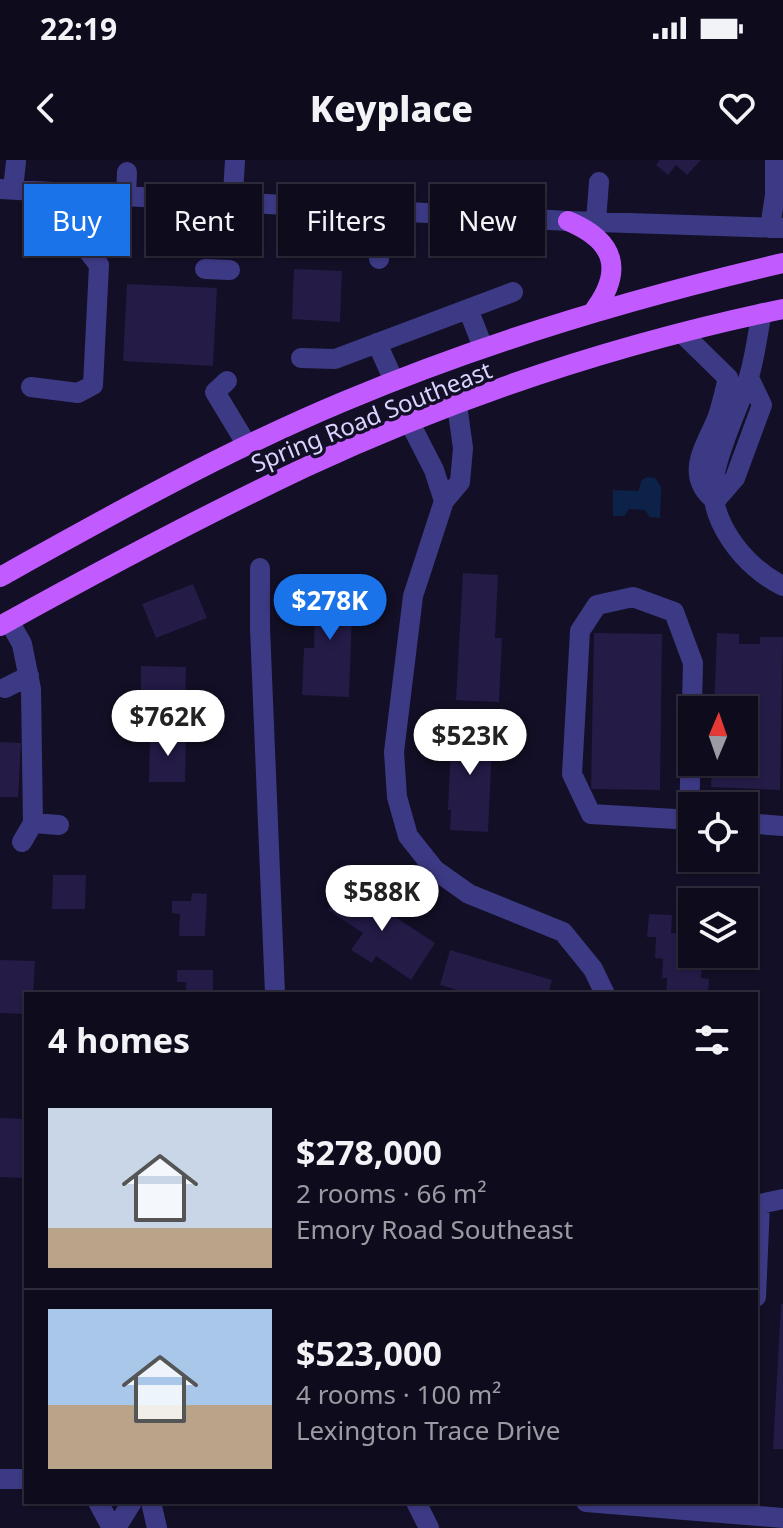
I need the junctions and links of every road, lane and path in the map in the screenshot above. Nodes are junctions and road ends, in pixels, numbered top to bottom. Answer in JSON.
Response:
{"nodes":[{"id":1,"x":235,"y":160,"type":"edge"},
{"id":2,"x":775,"y":160,"type":"edge"},
{"id":3,"x":16,"y":162,"type":"edge"},
{"id":4,"x":127,"y":172,"type":"dead end"},
{"id":5,"x":599,"y":182,"type":"dead end"},
{"id":6,"x":126,"y":184,"type":"edge"},
{"id":7,"x":233,"y":184,"type":"edge"},
{"id":8,"x":6,"y":189,"type":"edge"},
{"id":9,"x":414,"y":212,"type":"edge"},
{"id":10,"x":568,"y":221,"type":"junction"},
{"id":11,"x":596,"y":221,"type":"junction"},
{"id":12,"x":776,"y":228,"type":"edge"},
{"id":13,"x":92,"y":256,"type":"edge"},
{"id":14,"x":379,"y":256,"type":"edge"},
{"id":15,"x":379,"y":259,"type":"dead end"},
{"id":16,"x":783,"y":263,"type":"edge"},
{"id":17,"x":205,"y":269,"type":"dead end"},
{"id":18,"x":230,"y":270,"type":"dead end"},
{"id":19,"x":513,"y":292,"type":"dead end"},
{"id":20,"x":468,"y":309,"type":"junction"},
{"id":21,"x":783,"y":309,"type":"edge"},
{"id":22,"x":593,"y":312,"type":"junction"},
{"id":23,"x":762,"y":313,"type":"junction"},
{"id":24,"x":682,"y":333,"type":"junction"},
{"id":25,"x":377,"y":343,"type":"junction"},
{"id":26,"x":483,"y":347,"type":"junction"},
{"id":27,"x":301,"y":358,"type":"dead end"},
{"id":28,"x":738,"y":378,"type":"junction"},
{"id":29,"x":227,"y":381,"type":"dead end"},
{"id":30,"x":394,"y":381,"type":"junction"},
{"id":31,"x":31,"y":387,"type":"dead end"},
{"id":32,"x":457,"y":405,"type":"junction"},
{"id":33,"x":410,"y":423,"type":"junction"},
{"id":34,"x":247,"y":445,"type":"junction"},
{"id":35,"x":444,"y":501,"type":"junction"},
{"id":36,"x":715,"y":501,"type":"junction"},
{"id":37,"x":260,"y":568,"type":"dead end"},
{"id":38,"x":0,"y":577,"type":"edge"},
{"id":39,"x":783,"y":586,"type":"edge"},
{"id":40,"x":4,"y":624,"type":"edge"},
{"id":41,"x":29,"y":676,"type":"junction"},
{"id":42,"x":5,"y":688,"type":"dead end"},
{"id":43,"x":690,"y":820,"type":"edge"},
{"id":44,"x":33,"y":823,"type":"junction"},
{"id":45,"x":758,"y":824,"type":"edge"},
{"id":46,"x":59,"y":825,"type":"dead end"},
{"id":47,"x":783,"y":826,"type":"edge"},
{"id":48,"x":22,"y":842,"type":"dead end"},
{"id":49,"x":275,"y":992,"type":"edge"},
{"id":50,"x":604,"y":992,"type":"edge"},
{"id":51,"x":783,"y":1199,"type":"edge"},
{"id":52,"x":758,"y":1250,"type":"edge"},
{"id":53,"x":0,"y":1479,"type":"edge"},
{"id":54,"x":24,"y":1479,"type":"edge"},
{"id":55,"x":99,"y":1504,"type":"edge"},
{"id":56,"x":131,"y":1504,"type":"edge"},
{"id":57,"x":151,"y":1504,"type":"edge"},
{"id":58,"x":417,"y":1504,"type":"edge"},
{"id":59,"x":599,"y":1504,"type":"edge"},
{"id":60,"x":747,"y":1508,"type":"edge"},
{"id":61,"x":783,"y":1518,"type":"edge"},
{"id":62,"x":703,"y":1520,"type":"edge"},
{"id":63,"x":114,"y":1528,"type":"edge"},
{"id":64,"x":157,"y":1528,"type":"edge"},
{"id":65,"x":429,"y":1528,"type":"edge"}],
"edges":[{"from":1,"to":7,"type":"street"},
{"from":2,"to":12,"type":"street"},
{"from":3,"to":8,"type":"street"},
{"from":4,"to":6,"type":"street"},
{"from":5,"to":11,"type":"street"},
{"from":9,"to":10,"type":"street"},
{"from":10,"to":11,"type":"street"},
{"from":10,"to":22,"type":"main road"},
{"from":11,"to":12,"type":"street"},
{"from":13,"to":31,"type":"street"},
{"from":14,"to":15,"type":"street"},
{"from":16,"to":22,"type":"main road","name":"Spring Road Southeast"},
{"from":17,"to":18,"type":"street"},
{"from":19,"to":20,"type":"street"},
{"from":20,"to":25,"type":"street"},
{"from":20,"to":26,"type":"street"},
{"from":21,"to":23,"type":"main road","name":"Spring Road Southeast"},
{"from":22,"to":26,"type":"main road","name":"Spring Road Southeast"},
{"from":23,"to":24,"type":"main road","name":"Spring Road Southeast"},
{"from":23,"to":28,"type":"street"},
{"from":24,"to":28,"type":"street"},
{"from":24,"to":32,"type":"main road","name":"Spring Road Southeast"},
{"from":25,"to":27,"type":"street"},
{"from":25,"to":30,"type":"street"},
{"from":26,"to":30,"type":"main road","name":"Spring Road Southeast"},
{"from":28,"to":36,"type":"street"},
{"from":28,"to":36,"type":"street"},
{"from":28,"to":36,"type":"street"},
{"from":29,"to":34,"type":"street"},
{"from":30,"to":34,"type":"main road","name":"Spring Road Southeast"},
{"from":32,"to":33,"type":"main road","name":"Spring Road Southeast"},
{"from":32,"to":35,"type":"street"},
{"from":33,"to":35,"type":"street"},
{"from":33,"to":40,"type":"main road","name":"Spring Road Southeast"},
{"from":34,"to":38,"type":"main road","name":"Spring Road Southeast"},
{"from":35,"to":50,"type":"street"},
{"from":36,"to":39,"type":"street"},
{"from":37,"to":49,"type":"street"},
{"from":40,"to":41,"type":"street"},
{"from":41,"to":42,"type":"street"},
{"from":41,"to":44,"type":"street"},
{"from":43,"to":43,"type":"street"},
{"from":44,"to":46,"type":"street"},
{"from":44,"to":48,"type":"street"},
{"from":45,"to":47,"type":"street"},
{"from":51,"to":52,"type":"street"},
{"from":53,"to":54,"type":"street"},
{"from":55,"to":63,"type":"street"},
{"from":56,"to":63,"type":"street"},
{"from":57,"to":64,"type":"street"},
{"from":58,"to":65,"type":"street"},
{"from":59,"to":62,"type":"street"},
{"from":60,"to":61,"type":"street"},
{"from":60,"to":62,"type":"street"}]}
